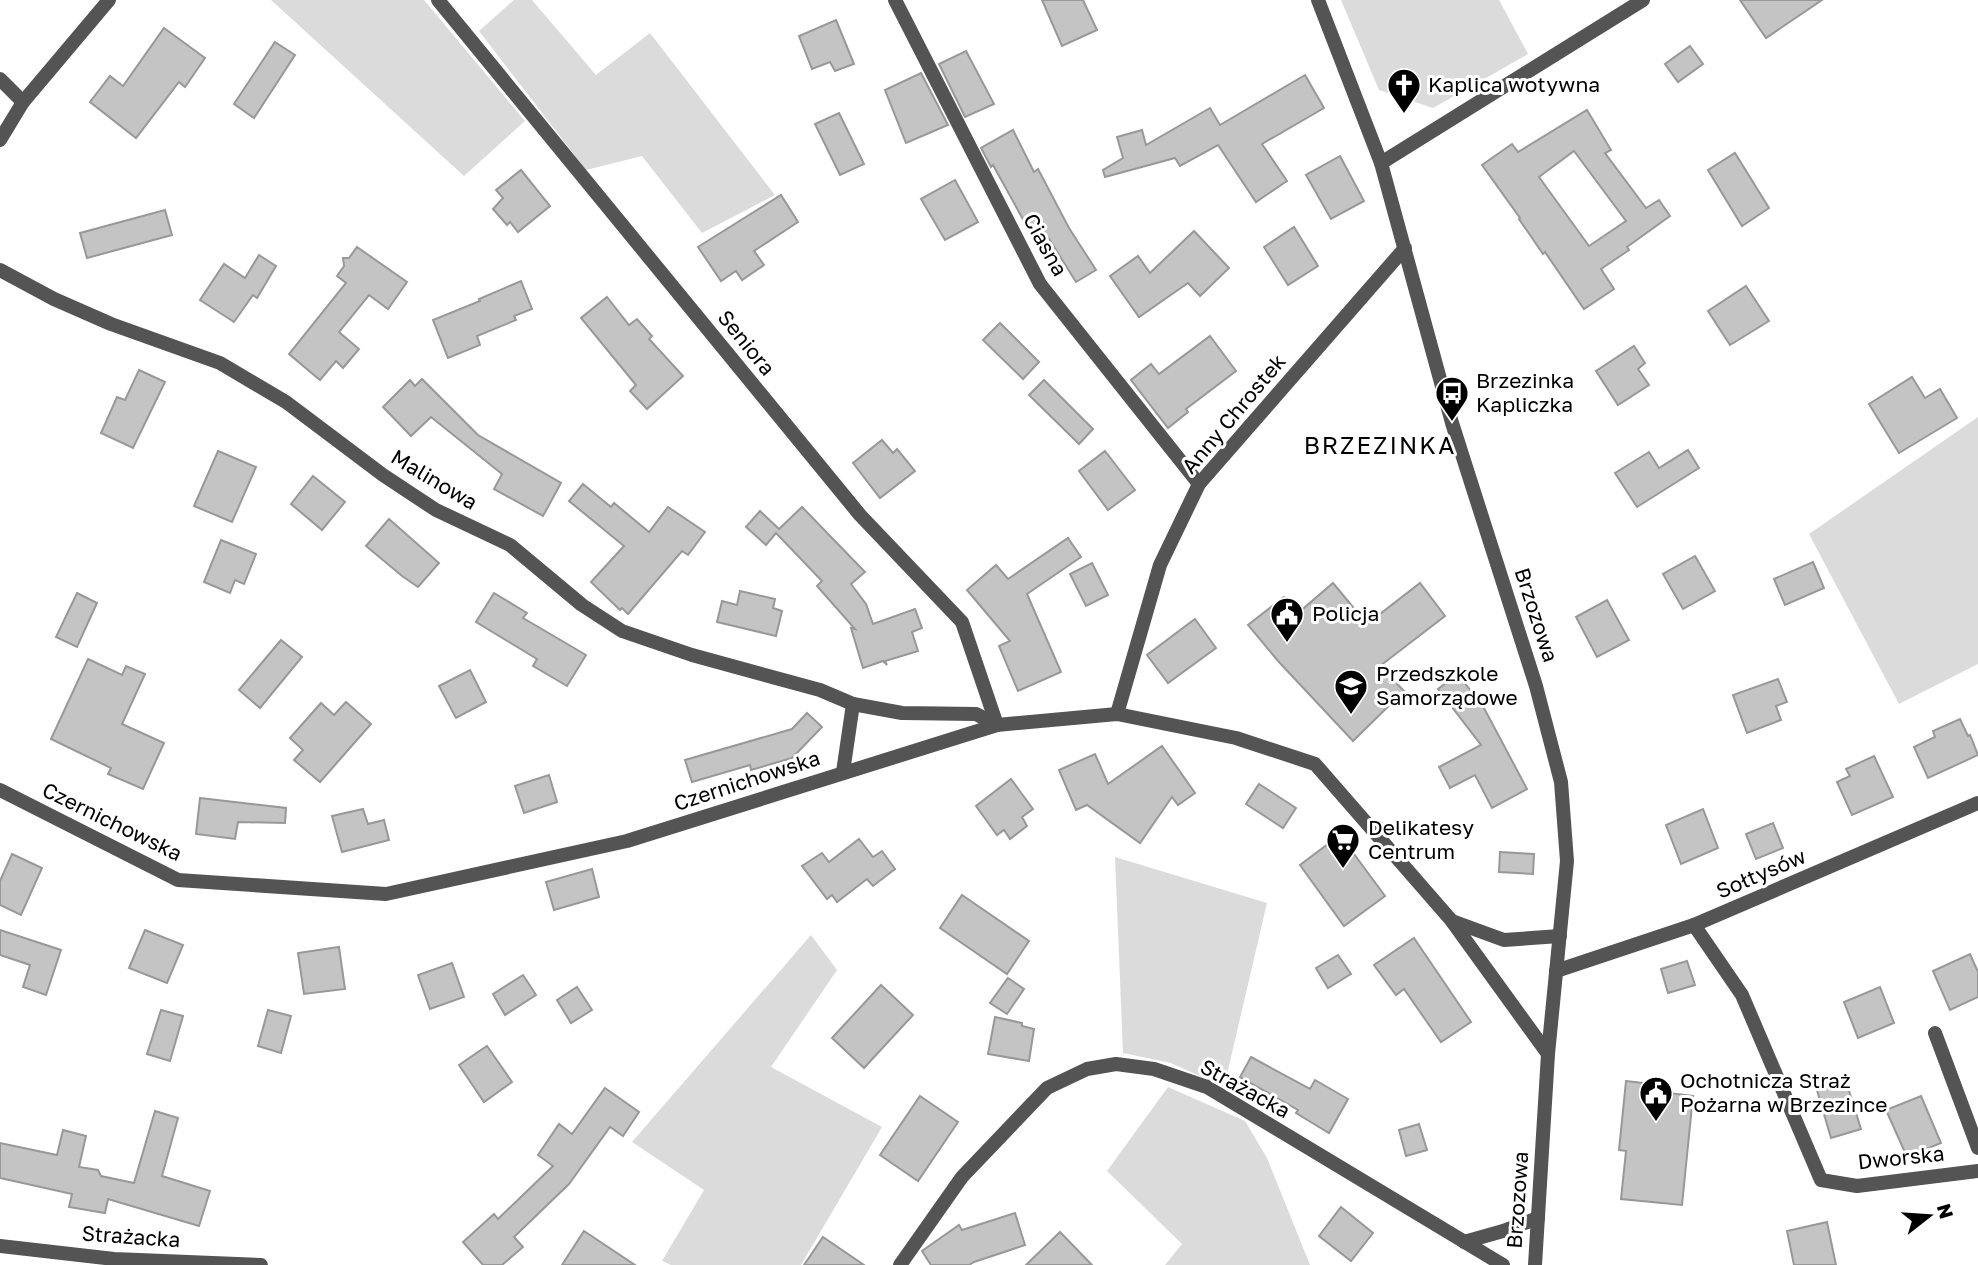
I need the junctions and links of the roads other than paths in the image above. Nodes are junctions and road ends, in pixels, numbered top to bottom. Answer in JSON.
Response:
{"nodes":[{"id":1,"x":109,"y":0,"type":"edge"},
{"id":2,"x":438,"y":0,"type":"edge"},
{"id":3,"x":895,"y":0,"type":"edge"},
{"id":4,"x":1318,"y":0,"type":"edge"},
{"id":5,"x":1643,"y":0,"type":"edge"},
{"id":6,"x":0,"y":79,"type":"edge"},
{"id":7,"x":23,"y":103,"type":"junction"},
{"id":8,"x":0,"y":140,"type":"edge"},
{"id":9,"x":1381,"y":163,"type":"junction"},
{"id":10,"x":1405,"y":248,"type":"junction"},
{"id":11,"x":0,"y":271,"type":"edge"},
{"id":12,"x":1199,"y":484,"type":"junction"},
{"id":13,"x":853,"y":704,"type":"junction"},
{"id":14,"x":1117,"y":714,"type":"junction"},
{"id":15,"x":997,"y":724,"type":"junction"},
{"id":16,"x":843,"y":772,"type":"junction"},
{"id":17,"x":0,"y":790,"type":"edge"},
{"id":18,"x":1978,"y":803,"type":"edge"},
{"id":19,"x":1451,"y":920,"type":"junction"},
{"id":20,"x":1694,"y":925,"type":"junction"},
{"id":21,"x":1560,"y":936,"type":"junction"},
{"id":22,"x":1556,"y":971,"type":"junction"},
{"id":23,"x":1935,"y":1033,"type":"dead end"},
{"id":24,"x":1548,"y":1054,"type":"junction"},
{"id":25,"x":1978,"y":1148,"type":"edge"},
{"id":26,"x":1978,"y":1171,"type":"edge"},
{"id":27,"x":1538,"y":1218,"type":"junction"},
{"id":28,"x":1464,"y":1242,"type":"junction"},
{"id":29,"x":0,"y":1246,"type":"edge"},
{"id":30,"x":261,"y":1265,"type":"edge"},
{"id":31,"x":900,"y":1265,"type":"edge"},
{"id":32,"x":1503,"y":1265,"type":"edge"},
{"id":33,"x":1535,"y":1265,"type":"edge"}],
"edges":[{"from":1,"to":7,"type":"street"},
{"from":2,"to":15,"type":"street","name":"Seniora"},
{"from":3,"to":12,"type":"street","name":"Ciasna"},
{"from":4,"to":9,"type":"street","name":"Brzozowa"},
{"from":5,"to":9,"type":"street"},
{"from":6,"to":7,"type":"street"},
{"from":7,"to":8,"type":"street"},
{"from":9,"to":10,"type":"street","name":"Brzozowa"},
{"from":10,"to":12,"type":"street","name":"Anny Chrostek"},
{"from":10,"to":21,"type":"street","name":"Brzozowa"},
{"from":11,"to":13,"type":"street","name":"Malinowa"},
{"from":12,"to":14,"type":"street","name":"Anny Chrostek"},
{"from":13,"to":15,"type":"street","name":"Malinowa"},
{"from":13,"to":16,"type":"street"},
{"from":14,"to":15,"type":"street","name":"Czernichowska"},
{"from":14,"to":19,"type":"street","name":"Czernichowska"},
{"from":15,"to":16,"type":"street","name":"Czernichowska"},
{"from":16,"to":17,"type":"street","name":"Czernichowska"},
{"from":18,"to":20,"type":"street","name":"Sołtysów"},
{"from":19,"to":21,"type":"street","name":"Czernichowska"},
{"from":19,"to":24,"type":"street","name":"Czernichowska"},
{"from":20,"to":22,"type":"street","name":"Sołtysów"},
{"from":20,"to":26,"type":"street","name":"Dworska"},
{"from":21,"to":22,"type":"street","name":"Brzozowa"},
{"from":22,"to":24,"type":"street","name":"Brzozowa"},
{"from":23,"to":25,"type":"street","name":"Dworska"},
{"from":24,"to":27,"type":"street","name":"Brzozowa"},
{"from":27,"to":28,"type":"street"},
{"from":27,"to":33,"type":"street","name":"Brzozowa"},
{"from":28,"to":31,"type":"street","name":"Strażacka"},
{"from":28,"to":32,"type":"street","name":"Strażacka"},
{"from":29,"to":30,"type":"street","name":"Strażacka"}]}
